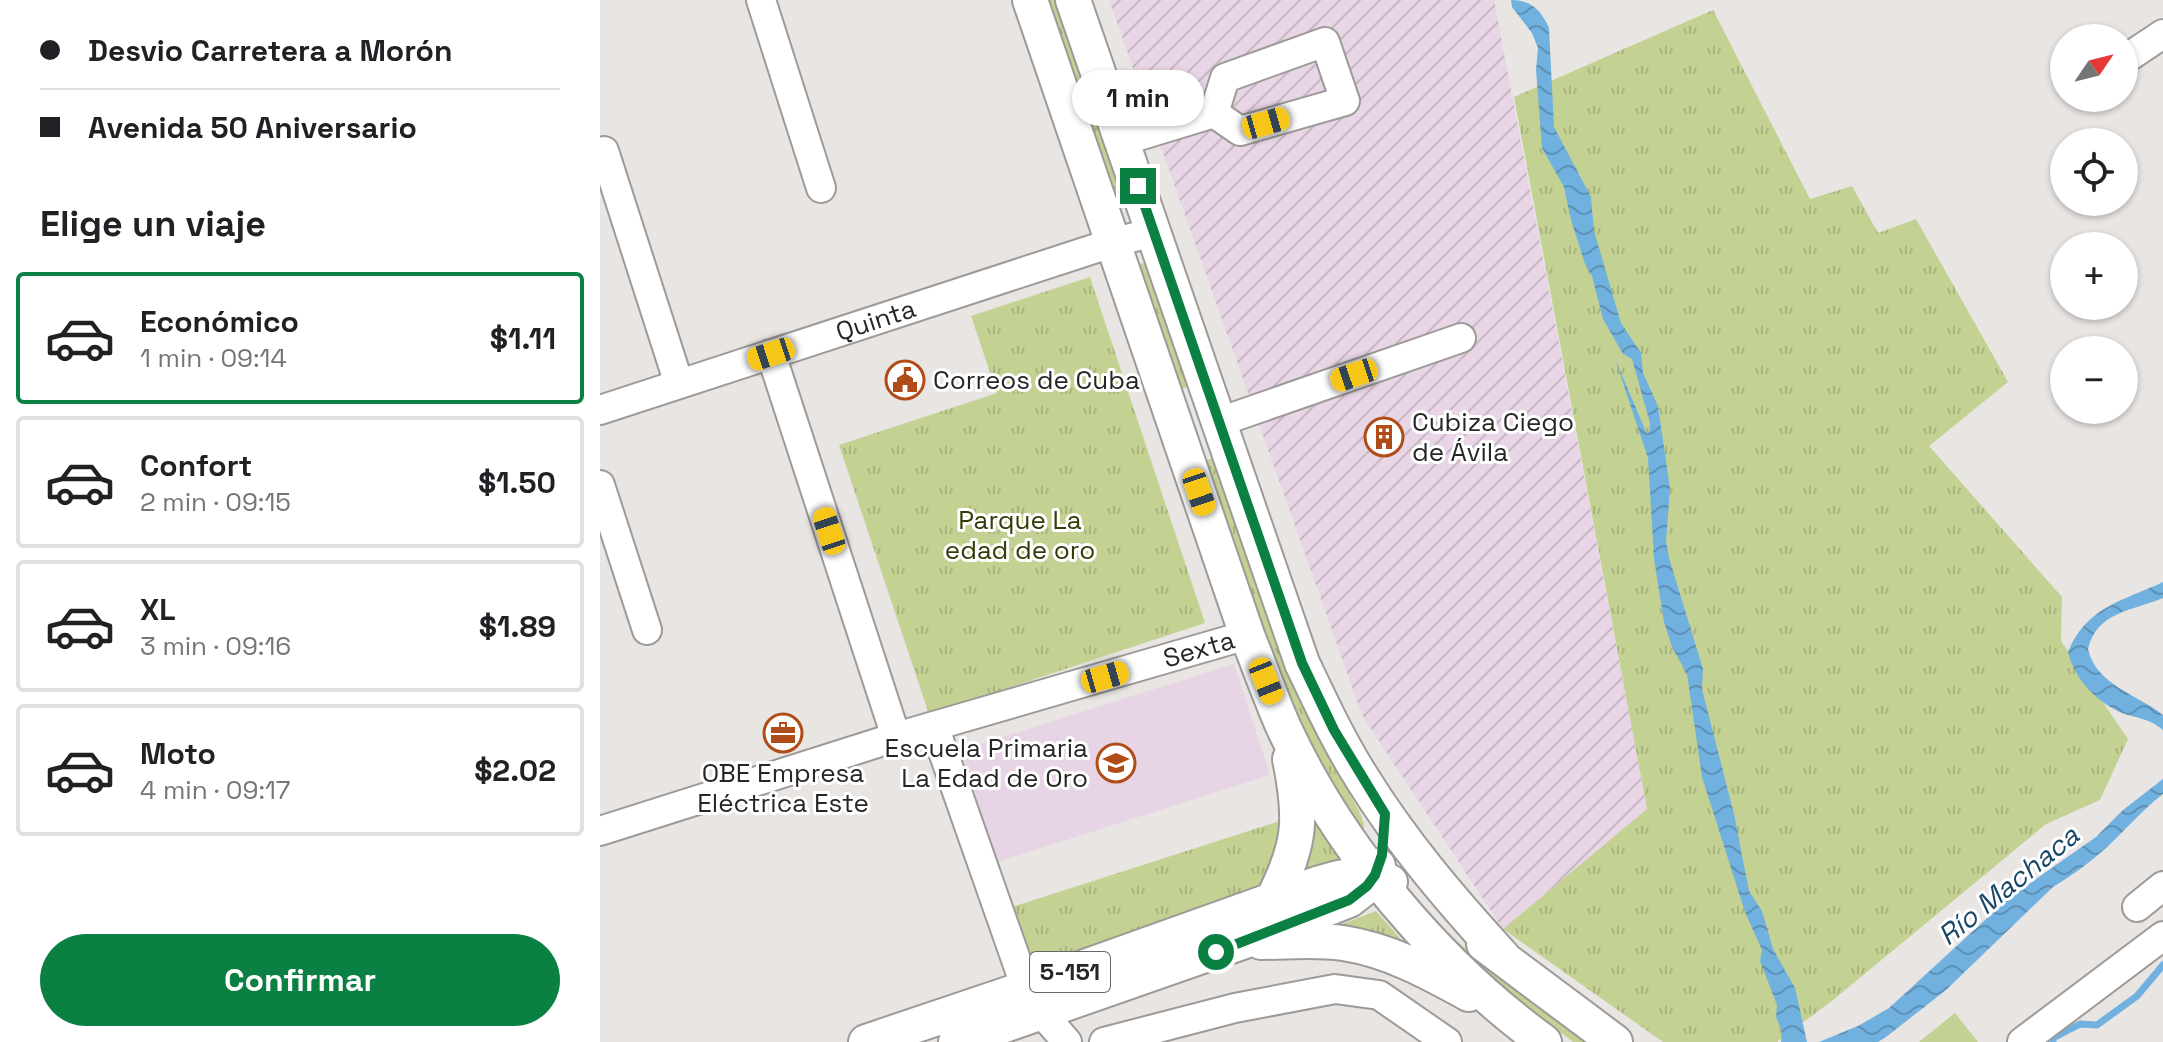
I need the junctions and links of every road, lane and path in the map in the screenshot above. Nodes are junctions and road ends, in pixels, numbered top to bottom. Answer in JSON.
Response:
{"nodes":[{"id":1,"x":761,"y":0,"type":"edge"},
{"id":2,"x":1030,"y":0,"type":"edge"},
{"id":3,"x":1073,"y":0,"type":"edge"},
{"id":4,"x":2163,"y":34,"type":"edge"},
{"id":5,"x":2138,"y":51,"type":"edge"},
{"id":6,"x":1214,"y":113,"type":"dead end"},
{"id":7,"x":1122,"y":141,"type":"junction"},
{"id":8,"x":604,"y":151,"type":"dead end"},
{"id":9,"x":821,"y":188,"type":"dead end"},
{"id":10,"x":1154,"y":232,"type":"junction"},
{"id":11,"x":1115,"y":242,"type":"junction"},
{"id":12,"x":1461,"y":338,"type":"dead end"},
{"id":13,"x":771,"y":354,"type":"junction"},
{"id":14,"x":679,"y":384,"type":"junction"},
{"id":15,"x":600,"y":410,"type":"edge"},
{"id":16,"x":1219,"y":422,"type":"junction"},
{"id":17,"x":1179,"y":435,"type":"junction"},
{"id":18,"x":600,"y":485,"type":"edge"},
{"id":19,"x":647,"y":630,"type":"dead end"},
{"id":20,"x":1247,"y":635,"type":"junction"},
{"id":21,"x":934,"y":726,"type":"junction"},
{"id":22,"x":1284,"y":727,"type":"junction"},
{"id":23,"x":896,"y":737,"type":"junction"},
{"id":24,"x":1385,"y":814,"type":"junction"},
{"id":25,"x":600,"y":831,"type":"edge"},
{"id":26,"x":1375,"y":875,"type":"junction"},
{"id":27,"x":2163,"y":886,"type":"edge"},
{"id":28,"x":1273,"y":899,"type":"junction"},
{"id":29,"x":2137,"y":907,"type":"dead end"},
{"id":30,"x":2163,"y":936,"type":"edge"},
{"id":31,"x":1245,"y":941,"type":"junction"},
{"id":32,"x":1503,"y":957,"type":"junction"},
{"id":33,"x":1033,"y":1000,"type":"junction"},
{"id":34,"x":1502,"y":1012,"type":"junction"},
{"id":35,"x":950,"y":1034,"type":"edge"},
{"id":36,"x":866,"y":1042,"type":"edge"},
{"id":37,"x":1067,"y":1042,"type":"edge"},
{"id":38,"x":1104,"y":1042,"type":"edge"},
{"id":39,"x":1447,"y":1042,"type":"edge"},
{"id":40,"x":1544,"y":1042,"type":"edge"},
{"id":41,"x":1615,"y":1042,"type":"edge"},
{"id":42,"x":2022,"y":1042,"type":"edge"}],
"edges":[{"from":1,"to":9,"type":"street"},
{"from":2,"to":11,"type":"main road"},
{"from":3,"to":7,"type":"main road"},
{"from":4,"to":5,"type":"street"},
{"from":6,"to":7,"type":"street"},
{"from":7,"to":10,"type":"main road"},
{"from":8,"to":14,"type":"street"},
{"from":10,"to":11,"type":"street","name":"Quinta"},
{"from":10,"to":16,"type":"main road"},
{"from":11,"to":13,"type":"street","name":"Quinta"},
{"from":11,"to":17,"type":"main road"},
{"from":12,"to":16,"type":"street"},
{"from":13,"to":14,"type":"street","name":"Quinta"},
{"from":13,"to":23,"type":"street"},
{"from":14,"to":15,"type":"street","name":"Quinta"},
{"from":16,"to":17,"type":"main road"},
{"from":16,"to":24,"type":"main road"},
{"from":17,"to":20,"type":"main road"},
{"from":18,"to":19,"type":"street"},
{"from":20,"to":21,"type":"street","name":"Sexta"},
{"from":20,"to":22,"type":"main road"},
{"from":21,"to":23,"type":"street","name":"Sexta"},
{"from":21,"to":33,"type":"street"},
{"from":22,"to":26,"type":"main road"},
{"from":22,"to":28,"type":"main road"},
{"from":23,"to":25,"type":"street","name":"Sexta"},
{"from":24,"to":26,"type":"main road"},
{"from":24,"to":32,"type":"main road"},
{"from":26,"to":28,"type":"main road","number":"5-151"},
{"from":26,"to":31,"type":"main road","number":"5-151"},
{"from":26,"to":32,"type":"main road"},
{"from":26,"to":34,"type":"main road","number":"5-151"},
{"from":27,"to":29,"type":"street"},
{"from":28,"to":33,"type":"main road","number":"5-151"},
{"from":30,"to":42,"type":"street"},
{"from":31,"to":33,"type":"main road","number":"5-151"},
{"from":31,"to":34,"type":"main road","number":"5-151"},
{"from":32,"to":41,"type":"main road"},
{"from":33,"to":35,"type":"main road","number":"5-151"},
{"from":33,"to":37,"type":"street"},
{"from":34,"to":40,"type":"main road","number":"5-151"},
{"from":35,"to":36,"type":"main road","number":"5-151"},
{"from":38,"to":39,"type":"street"}]}
